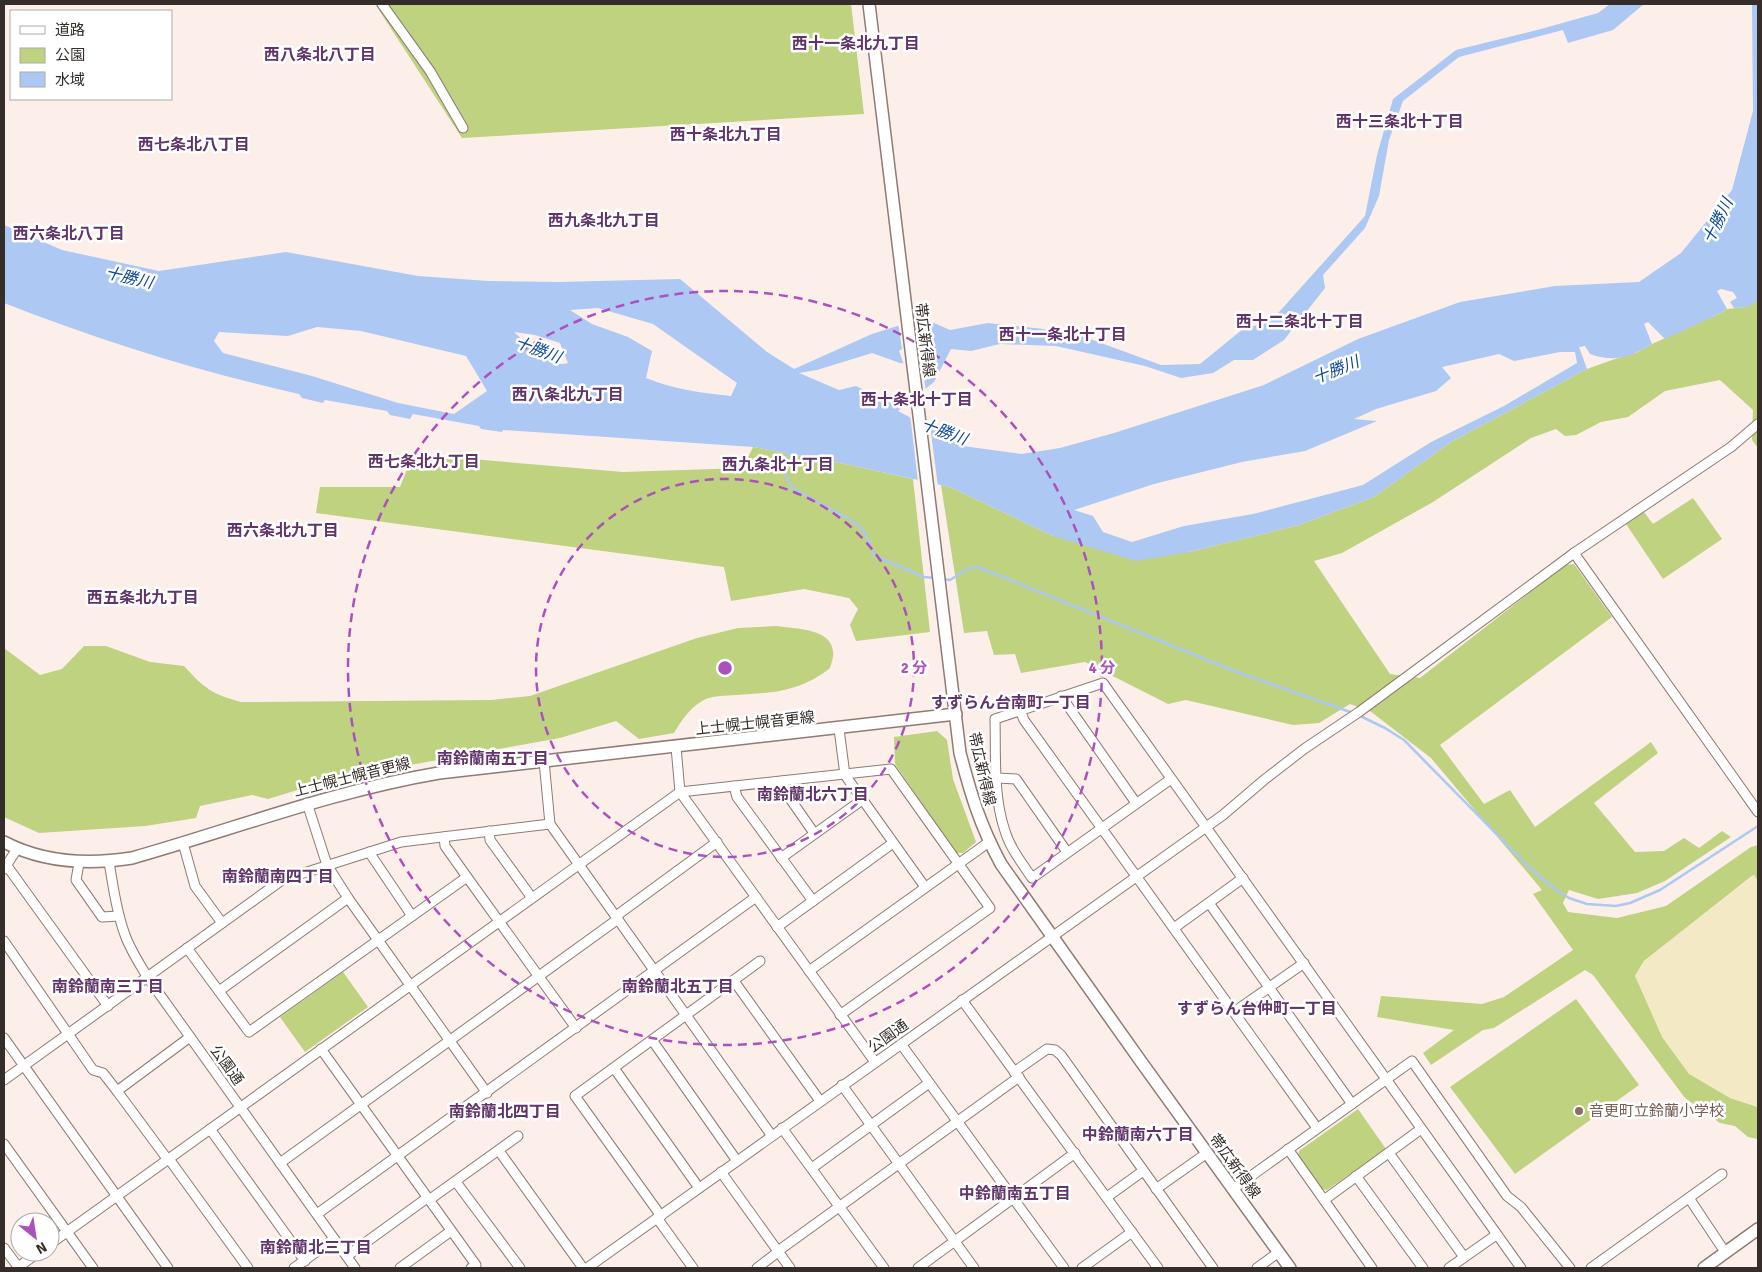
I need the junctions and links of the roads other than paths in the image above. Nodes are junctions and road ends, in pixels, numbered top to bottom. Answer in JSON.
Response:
{"nodes":[{"id":1,"x":382,"y":4,"type":"edge"},
{"id":2,"x":869,"y":4,"type":"edge"},
{"id":3,"x":463,"y":128,"type":"dead end"},
{"id":4,"x":1758,"y":424,"type":"edge"},
{"id":5,"x":1574,"y":553,"type":"junction"},
{"id":6,"x":1061,"y":696,"type":"junction"},
{"id":7,"x":1020,"y":710,"type":"junction"},
{"id":8,"x":956,"y":714,"type":"junction"},
{"id":9,"x":839,"y":729,"type":"junction"},
{"id":10,"x":676,"y":747,"type":"junction"},
{"id":11,"x":544,"y":761,"type":"junction"},
{"id":12,"x":844,"y":775,"type":"junction"},
{"id":13,"x":997,"y":778,"type":"junction"},
{"id":14,"x":1171,"y":779,"type":"junction"},
{"id":15,"x":783,"y":780,"type":"junction"},
{"id":16,"x":734,"y":786,"type":"junction"},
{"id":17,"x":680,"y":792,"type":"junction"},
{"id":18,"x":862,"y":800,"type":"junction"},
{"id":19,"x":307,"y":803,"type":"junction"},
{"id":20,"x":1136,"y":803,"type":"junction"},
{"id":21,"x":1758,"y":812,"type":"edge"},
{"id":22,"x":550,"y":824,"type":"junction"},
{"id":23,"x":1102,"y":827,"type":"junction"},
{"id":24,"x":1206,"y":827,"type":"junction"},
{"id":25,"x":489,"y":831,"type":"junction"},
{"id":26,"x":814,"y":834,"type":"junction"},
{"id":27,"x":444,"y":837,"type":"junction"},
{"id":28,"x":4,"y":842,"type":"edge"},
{"id":29,"x":717,"y":842,"type":"junction"},
{"id":30,"x":989,"y":842,"type":"junction"},
{"id":31,"x":183,"y":843,"type":"junction"},
{"id":32,"x":893,"y":843,"type":"junction"},
{"id":33,"x":17,"y":849,"type":"junction"},
{"id":34,"x":369,"y":852,"type":"junction"},
{"id":35,"x":1067,"y":852,"type":"junction"},
{"id":36,"x":781,"y":858,"type":"junction"},
{"id":37,"x":109,"y":862,"type":"junction"},
{"id":38,"x":79,"y":863,"type":"junction"},
{"id":39,"x":959,"y":863,"type":"junction"},
{"id":40,"x":578,"y":864,"type":"junction"},
{"id":41,"x":327,"y":865,"type":"junction"},
{"id":42,"x":5,"y":867,"type":"edge"},
{"id":43,"x":1136,"y":876,"type":"junction"},
{"id":44,"x":467,"y":877,"type":"junction"},
{"id":45,"x":1243,"y":878,"type":"junction"},
{"id":46,"x":925,"y":887,"type":"junction"},
{"id":47,"x":348,"y":898,"type":"junction"},
{"id":48,"x":532,"y":898,"type":"junction"},
{"id":49,"x":756,"y":898,"type":"junction"},
{"id":50,"x":813,"y":901,"type":"junction"},
{"id":51,"x":1209,"y":903,"type":"junction"},
{"id":52,"x":119,"y":916,"type":"junction"},
{"id":53,"x":412,"y":916,"type":"junction"},
{"id":54,"x":617,"y":918,"type":"junction"},
{"id":55,"x":499,"y":922,"type":"junction"},
{"id":56,"x":222,"y":923,"type":"junction"},
{"id":57,"x":777,"y":927,"type":"junction"},
{"id":58,"x":1174,"y":928,"type":"junction"},
{"id":59,"x":1053,"y":935,"type":"junction"},
{"id":60,"x":378,"y":940,"type":"junction"},
{"id":61,"x":4,"y":941,"type":"edge"},
{"id":62,"x":187,"y":948,"type":"junction"},
{"id":63,"x":760,"y":961,"type":"dead end"},
{"id":64,"x":1304,"y":963,"type":"junction"},
{"id":65,"x":654,"y":970,"type":"junction"},
{"id":66,"x":808,"y":971,"type":"junction"},
{"id":67,"x":538,"y":977,"type":"junction"},
{"id":68,"x":148,"y":978,"type":"junction"},
{"id":69,"x":734,"y":980,"type":"junction"},
{"id":70,"x":410,"y":985,"type":"junction"},
{"id":71,"x":1269,"y":987,"type":"junction"},
{"id":72,"x":219,"y":991,"type":"junction"},
{"id":73,"x":962,"y":1000,"type":"junction"},
{"id":74,"x":108,"y":1006,"type":"junction"},
{"id":75,"x":1234,"y":1012,"type":"junction"},
{"id":76,"x":687,"y":1015,"type":"junction"},
{"id":77,"x":840,"y":1015,"type":"junction"},
{"id":78,"x":576,"y":1028,"type":"junction"},
{"id":79,"x":69,"y":1034,"type":"junction"},
{"id":80,"x":190,"y":1037,"type":"junction"},
{"id":81,"x":4,"y":1038,"type":"edge"},
{"id":82,"x":652,"y":1040,"type":"junction"},
{"id":83,"x":449,"y":1042,"type":"junction"},
{"id":84,"x":901,"y":1044,"type":"junction"},
{"id":85,"x":320,"y":1049,"type":"junction"},
{"id":86,"x":874,"y":1062,"type":"junction"},
{"id":87,"x":24,"y":1066,"type":"junction"},
{"id":88,"x":614,"y":1068,"type":"junction"},
{"id":89,"x":1017,"y":1075,"type":"junction"},
{"id":90,"x":4,"y":1080,"type":"edge"},
{"id":91,"x":1386,"y":1080,"type":"junction"},
{"id":92,"x":930,"y":1083,"type":"junction"},
{"id":93,"x":842,"y":1085,"type":"junction"},
{"id":94,"x":117,"y":1091,"type":"junction"},
{"id":95,"x":487,"y":1093,"type":"junction"},
{"id":96,"x":820,"y":1101,"type":"junction"},
{"id":97,"x":360,"y":1104,"type":"junction"},
{"id":98,"x":1352,"y":1104,"type":"junction"},
{"id":99,"x":240,"y":1107,"type":"junction"},
{"id":100,"x":957,"y":1122,"type":"junction"},
{"id":101,"x":871,"y":1126,"type":"junction"},
{"id":102,"x":782,"y":1128,"type":"junction"},
{"id":103,"x":1317,"y":1128,"type":"junction"},
{"id":104,"x":1421,"y":1129,"type":"junction"},
{"id":105,"x":210,"y":1130,"type":"junction"},
{"id":106,"x":518,"y":1136,"type":"dead end"},
{"id":107,"x":772,"y":1136,"type":"junction"},
{"id":108,"x":4,"y":1144,"type":"edge"},
{"id":109,"x":1288,"y":1149,"type":"junction"},
{"id":110,"x":499,"y":1151,"type":"junction"},
{"id":111,"x":1075,"y":1153,"type":"junction"},
{"id":112,"x":1207,"y":1153,"type":"junction"},
{"id":113,"x":1389,"y":1153,"type":"junction"},
{"id":114,"x":398,"y":1156,"type":"junction"},
{"id":115,"x":168,"y":1160,"type":"junction"},
{"id":116,"x":737,"y":1161,"type":"junction"},
{"id":117,"x":280,"y":1162,"type":"junction"},
{"id":118,"x":899,"y":1164,"type":"junction"},
{"id":119,"x":812,"y":1168,"type":"junction"},
{"id":120,"x":1144,"y":1171,"type":"junction"},
{"id":121,"x":721,"y":1172,"type":"junction"},
{"id":122,"x":1722,"y":1174,"type":"dead end"},
{"id":123,"x":1356,"y":1176,"type":"junction"},
{"id":124,"x":456,"y":1182,"type":"junction"},
{"id":125,"x":699,"y":1188,"type":"junction"},
{"id":126,"x":1156,"y":1189,"type":"junction"},
{"id":127,"x":1234,"y":1189,"type":"junction"},
{"id":128,"x":117,"y":1196,"type":"junction"},
{"id":129,"x":1107,"y":1197,"type":"junction"},
{"id":130,"x":1013,"y":1198,"type":"junction"},
{"id":131,"x":1689,"y":1198,"type":"junction"},
{"id":132,"x":428,"y":1199,"type":"junction"},
{"id":133,"x":1324,"y":1200,"type":"junction"},
{"id":134,"x":838,"y":1207,"type":"junction"},
{"id":135,"x":317,"y":1214,"type":"junction"},
{"id":136,"x":659,"y":1217,"type":"junction"},
{"id":137,"x":1758,"y":1229,"type":"edge"},
{"id":138,"x":451,"y":1231,"type":"junction"},
{"id":139,"x":67,"y":1232,"type":"junction"},
{"id":140,"x":1132,"y":1232,"type":"junction"},
{"id":141,"x":1496,"y":1235,"type":"junction"},
{"id":142,"x":60,"y":1237,"type":"edge"},
{"id":143,"x":334,"y":1239,"type":"junction"},
{"id":144,"x":955,"y":1241,"type":"junction"},
{"id":145,"x":4,"y":1248,"type":"edge"},
{"id":146,"x":778,"y":1252,"type":"junction"},
{"id":147,"x":1279,"y":1252,"type":"junction"},
{"id":148,"x":1725,"y":1252,"type":"junction"},
{"id":149,"x":347,"y":1256,"type":"junction"},
{"id":150,"x":1464,"y":1257,"type":"junction"},
{"id":151,"x":305,"y":1261,"type":"junction"},
{"id":152,"x":601,"y":1264,"type":"edge"},
{"id":153,"x":18,"y":1268,"type":"edge"},
{"id":154,"x":93,"y":1268,"type":"edge"},
{"id":155,"x":168,"y":1268,"type":"edge"},
{"id":156,"x":248,"y":1268,"type":"edge"},
{"id":157,"x":294,"y":1268,"type":"edge"},
{"id":158,"x":355,"y":1268,"type":"edge"},
{"id":159,"x":400,"y":1268,"type":"edge"},
{"id":160,"x":471,"y":1268,"type":"edge"},
{"id":161,"x":520,"y":1268,"type":"edge"},
{"id":162,"x":583,"y":1268,"type":"edge"},
{"id":163,"x":588,"y":1268,"type":"edge"},
{"id":164,"x":693,"y":1268,"type":"edge"},
{"id":165,"x":757,"y":1268,"type":"edge"},
{"id":166,"x":790,"y":1268,"type":"edge"},
{"id":167,"x":884,"y":1268,"type":"edge"},
{"id":168,"x":918,"y":1268,"type":"edge"},
{"id":169,"x":974,"y":1268,"type":"edge"},
{"id":170,"x":1064,"y":1268,"type":"edge"},
{"id":171,"x":1082,"y":1268,"type":"edge"},
{"id":172,"x":1158,"y":1268,"type":"edge"},
{"id":173,"x":1212,"y":1268,"type":"edge"},
{"id":174,"x":1256,"y":1268,"type":"edge"},
{"id":175,"x":1290,"y":1268,"type":"edge"},
{"id":176,"x":1372,"y":1268,"type":"edge"},
{"id":177,"x":1423,"y":1268,"type":"edge"},
{"id":178,"x":1449,"y":1268,"type":"edge"},
{"id":179,"x":1521,"y":1268,"type":"edge"},
{"id":180,"x":1570,"y":1268,"type":"edge"},
{"id":181,"x":1591,"y":1268,"type":"edge"},
{"id":182,"x":1704,"y":1268,"type":"edge"}],
"edges":[{"from":1,"to":3,"type":"street"},
{"from":2,"to":8,"type":"main road","name":"帯広新得線"},
{"from":4,"to":5,"type":"street","name":"公園通"},
{"from":5,"to":21,"type":"street"},
{"from":5,"to":24,"type":"street","name":"公園通"},
{"from":6,"to":7,"type":"street"},
{"from":6,"to":14,"type":"street"},
{"from":6,"to":20,"type":"street"},
{"from":7,"to":13,"type":"street"},
{"from":7,"to":23,"type":"street"},
{"from":8,"to":9,"type":"main road","name":"上士幌士幌音更線"},
{"from":8,"to":30,"type":"main road","name":"帯広新得線"},
{"from":9,"to":10,"type":"main road","name":"上士幌士幌音更線"},
{"from":9,"to":12,"type":"street"},
{"from":10,"to":11,"type":"main road","name":"上士幌士幌音更線"},
{"from":10,"to":17,"type":"street"},
{"from":11,"to":19,"type":"main road","name":"上士幌士幌音更線"},
{"from":11,"to":22,"type":"street"},
{"from":12,"to":15,"type":"street"},
{"from":12,"to":18,"type":"street"},
{"from":12,"to":39,"type":"street"},
{"from":13,"to":35,"type":"street"},
{"from":13,"to":35,"type":"street"},
{"from":14,"to":20,"type":"street"},
{"from":14,"to":24,"type":"street"},
{"from":15,"to":16,"type":"street"},
{"from":15,"to":26,"type":"street"},
{"from":16,"to":17,"type":"street"},
{"from":16,"to":36,"type":"street"},
{"from":17,"to":29,"type":"street"},
{"from":17,"to":40,"type":"street"},
{"from":18,"to":26,"type":"street"},
{"from":18,"to":32,"type":"street"},
{"from":19,"to":31,"type":"main road","name":"上士幌士幌音更線"},
{"from":19,"to":41,"type":"street"},
{"from":20,"to":23,"type":"street"},
{"from":22,"to":25,"type":"street"},
{"from":22,"to":40,"type":"street"},
{"from":23,"to":35,"type":"street"},
{"from":23,"to":43,"type":"street"},
{"from":24,"to":43,"type":"street","name":"公園通"},
{"from":24,"to":45,"type":"street"},
{"from":25,"to":27,"type":"street"},
{"from":25,"to":48,"type":"street"},
{"from":26,"to":36,"type":"street"},
{"from":27,"to":34,"type":"street"},
{"from":27,"to":44,"type":"street"},
{"from":28,"to":33,"type":"main road","name":"上士幌士幌音更線"},
{"from":29,"to":49,"type":"street"},
{"from":29,"to":54,"type":"street"},
{"from":30,"to":39,"type":"street"},
{"from":30,"to":59,"type":"main road","name":"帯広新得線"},
{"from":31,"to":37,"type":"main road","name":"上士幌士幌音更線"},
{"from":31,"to":56,"type":"street"},
{"from":32,"to":46,"type":"street"},
{"from":32,"to":50,"type":"street"},
{"from":33,"to":38,"type":"main road","name":"上士幌士幌音更線"},
{"from":33,"to":42,"type":"street"},
{"from":34,"to":41,"type":"street"},
{"from":34,"to":53,"type":"street"},
{"from":36,"to":50,"type":"street"},
{"from":37,"to":38,"type":"main road","name":"上士幌士幌音更線"},
{"from":37,"to":52,"type":"street","name":"公園通"},
{"from":38,"to":52,"type":"street"},
{"from":39,"to":46,"type":"street"},
{"from":39,"to":77,"type":"street"},
{"from":40,"to":48,"type":"street"},
{"from":40,"to":54,"type":"street"},
{"from":41,"to":47,"type":"street"},
{"from":41,"to":56,"type":"street"},
{"from":42,"to":74,"type":"street"},
{"from":43,"to":58,"type":"street"},
{"from":43,"to":59,"type":"street","name":"公園通"},
{"from":44,"to":53,"type":"street"},
{"from":44,"to":55,"type":"street"},
{"from":45,"to":51,"type":"street"},
{"from":45,"to":64,"type":"street"},
{"from":46,"to":66,"type":"street"},
{"from":47,"to":60,"type":"street"},
{"from":47,"to":72,"type":"street"},
{"from":48,"to":55,"type":"street"},
{"from":49,"to":57,"type":"street"},
{"from":49,"to":65,"type":"street"},
{"from":50,"to":57,"type":"street"},
{"from":51,"to":58,"type":"street"},
{"from":51,"to":71,"type":"street"},
{"from":52,"to":68,"type":"street","name":"公園通"},
{"from":53,"to":60,"type":"street"},
{"from":54,"to":65,"type":"street"},
{"from":54,"to":67,"type":"street"},
{"from":55,"to":67,"type":"street"},
{"from":55,"to":70,"type":"street"},
{"from":56,"to":62,"type":"street"},
{"from":57,"to":66,"type":"street"},
{"from":58,"to":75,"type":"street"},
{"from":59,"to":73,"type":"street","name":"公園通"},
{"from":59,"to":112,"type":"main road","name":"帯広新得線"},
{"from":60,"to":70,"type":"street"},
{"from":60,"to":72,"type":"street"},
{"from":61,"to":79,"type":"street"},
{"from":62,"to":68,"type":"street"},
{"from":62,"to":72,"type":"street"},
{"from":63,"to":69,"type":"street"},
{"from":64,"to":71,"type":"street"},
{"from":64,"to":91,"type":"street"},
{"from":65,"to":76,"type":"street"},
{"from":65,"to":78,"type":"street"},
{"from":66,"to":77,"type":"street"},
{"from":67,"to":78,"type":"street"},
{"from":67,"to":83,"type":"street"},
{"from":68,"to":74,"type":"street"},
{"from":68,"to":80,"type":"street","name":"公園通"},
{"from":69,"to":76,"type":"street"},
{"from":69,"to":96,"type":"street"},
{"from":70,"to":83,"type":"street"},
{"from":70,"to":85,"type":"street"},
{"from":71,"to":75,"type":"street"},
{"from":71,"to":98,"type":"street"},
{"from":73,"to":84,"type":"street","name":"公園通"},
{"from":73,"to":89,"type":"street"},
{"from":74,"to":79,"type":"street"},
{"from":75,"to":103,"type":"street"},
{"from":76,"to":82,"type":"street"},
{"from":76,"to":107,"type":"street"},
{"from":77,"to":86,"type":"street"},
{"from":78,"to":95,"type":"street"},
{"from":79,"to":87,"type":"street"},
{"from":79,"to":94,"type":"street"},
{"from":80,"to":94,"type":"street"},
{"from":80,"to":99,"type":"street","name":"公園通"},
{"from":81,"to":87,"type":"street"},
{"from":82,"to":88,"type":"street"},
{"from":82,"to":116,"type":"street"},
{"from":83,"to":95,"type":"street"},
{"from":83,"to":97,"type":"street"},
{"from":84,"to":86,"type":"street","name":"公園通"},
{"from":84,"to":92,"type":"street"},
{"from":85,"to":97,"type":"street"},
{"from":85,"to":99,"type":"street"},
{"from":86,"to":93,"type":"street","name":"公園通"},
{"from":87,"to":90,"type":"street"},
{"from":87,"to":128,"type":"street"},
{"from":88,"to":125,"type":"street"},
{"from":88,"to":136,"type":"street"},
{"from":89,"to":100,"type":"street"},
{"from":89,"to":111,"type":"street"},
{"from":89,"to":120,"type":"street"},
{"from":91,"to":98,"type":"street"},
{"from":91,"to":104,"type":"street"},
{"from":91,"to":180,"type":"street"},
{"from":92,"to":100,"type":"street"},
{"from":92,"to":101,"type":"street"},
{"from":93,"to":96,"type":"street","name":"公園通"},
{"from":93,"to":101,"type":"street"},
{"from":94,"to":115,"type":"street"},
{"from":95,"to":114,"type":"street"},
{"from":96,"to":102,"type":"street","name":"公園通"},
{"from":97,"to":114,"type":"street"},
{"from":97,"to":117,"type":"street"},
{"from":98,"to":103,"type":"street"},
{"from":99,"to":105,"type":"street"},
{"from":99,"to":117,"type":"street","name":"公園通"},
{"from":100,"to":118,"type":"street"},
{"from":100,"to":130,"type":"street"},
{"from":101,"to":118,"type":"street"},
{"from":101,"to":119,"type":"street"},
{"from":102,"to":107,"type":"street","name":"公園通"},
{"from":102,"to":119,"type":"street"},
{"from":103,"to":109,"type":"street"},
{"from":104,"to":113,"type":"street"},
{"from":104,"to":141,"type":"street"},
{"from":105,"to":115,"type":"street"},
{"from":105,"to":151,"type":"street"},
{"from":106,"to":110,"type":"street"},
{"from":107,"to":116,"type":"street","name":"公園通"},
{"from":108,"to":139,"type":"street"},
{"from":109,"to":127,"type":"street"},
{"from":109,"to":133,"type":"street"},
{"from":110,"to":124,"type":"street"},
{"from":110,"to":162,"type":"street"},
{"from":111,"to":129,"type":"street"},
{"from":111,"to":130,"type":"street"},
{"from":112,"to":126,"type":"street"},
{"from":112,"to":127,"type":"main road","name":"帯広新得線"},
{"from":113,"to":123,"type":"street"},
{"from":113,"to":150,"type":"street"},
{"from":114,"to":132,"type":"street"},
{"from":114,"to":135,"type":"street"},
{"from":115,"to":128,"type":"street"},
{"from":115,"to":156,"type":"street"},
{"from":116,"to":121,"type":"street","name":"公園通"},
{"from":117,"to":135,"type":"street","name":"公園通"},
{"from":118,"to":134,"type":"street"},
{"from":118,"to":144,"type":"street"},
{"from":119,"to":134,"type":"street"},
{"from":120,"to":126,"type":"street"},
{"from":120,"to":129,"type":"street"},
{"from":121,"to":125,"type":"street","name":"公園通"},
{"from":121,"to":146,"type":"street"},
{"from":122,"to":131,"type":"street"},
{"from":123,"to":133,"type":"street"},
{"from":123,"to":177,"type":"street"},
{"from":124,"to":132,"type":"street"},
{"from":124,"to":161,"type":"street"},
{"from":125,"to":136,"type":"street","name":"公園通"},
{"from":126,"to":173,"type":"street"},
{"from":127,"to":147,"type":"main road","name":"帯広新得線"},
{"from":128,"to":139,"type":"street"},
{"from":128,"to":155,"type":"street"},
{"from":129,"to":140,"type":"street"},
{"from":130,"to":144,"type":"street"},
{"from":130,"to":170,"type":"street"},
{"from":131,"to":148,"type":"street"},
{"from":131,"to":181,"type":"street"},
{"from":132,"to":138,"type":"street"},
{"from":132,"to":149,"type":"street"},
{"from":133,"to":176,"type":"street"},
{"from":134,"to":146,"type":"street"},
{"from":134,"to":167,"type":"street"},
{"from":135,"to":143,"type":"street","name":"公園通"},
{"from":136,"to":152,"type":"street","name":"公園通"},
{"from":136,"to":164,"type":"street"},
{"from":137,"to":148,"type":"main road"},
{"from":138,"to":159,"type":"street"},
{"from":138,"to":160,"type":"street"},
{"from":139,"to":142,"type":"street"},
{"from":139,"to":154,"type":"street"},
{"from":140,"to":171,"type":"street"},
{"from":140,"to":172,"type":"street"},
{"from":141,"to":150,"type":"street"},
{"from":141,"to":179,"type":"street"},
{"from":143,"to":149,"type":"street","name":"公園通"},
{"from":143,"to":151,"type":"street"},
{"from":144,"to":168,"type":"street"},
{"from":144,"to":169,"type":"street"},
{"from":145,"to":153,"type":"street"},
{"from":146,"to":165,"type":"street"},
{"from":146,"to":166,"type":"street"},
{"from":147,"to":174,"type":"street"},
{"from":147,"to":175,"type":"main road","name":"帯広新得線"},
{"from":148,"to":182,"type":"main road"},
{"from":149,"to":158,"type":"street","name":"公園通"},
{"from":150,"to":178,"type":"street"},
{"from":151,"to":157,"type":"street"},
{"from":152,"to":163,"type":"street","name":"公園通"}]}
